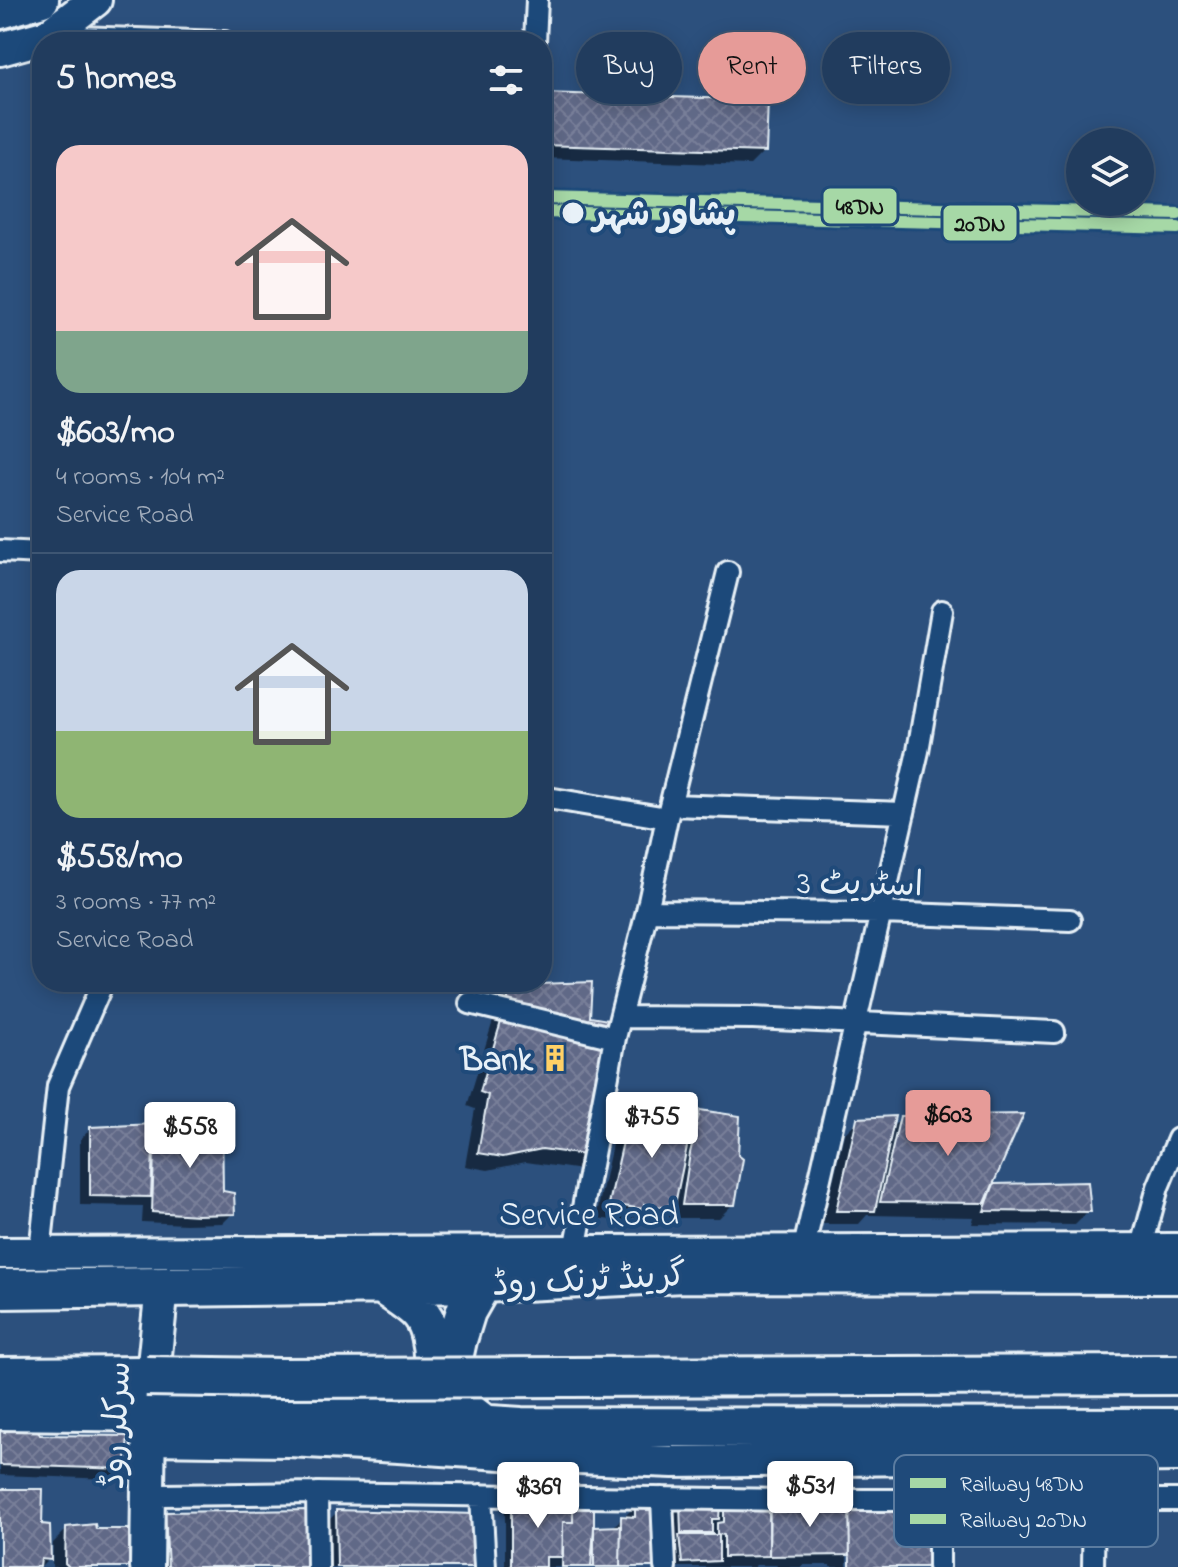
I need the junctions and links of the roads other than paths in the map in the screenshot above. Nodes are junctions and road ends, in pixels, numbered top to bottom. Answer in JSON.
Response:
{"nodes":[{"id":1,"x":42,"y":0,"type":"edge"},
{"id":2,"x":95,"y":0,"type":"edge"},
{"id":3,"x":537,"y":0,"type":"edge"},
{"id":4,"x":0,"y":12,"type":"edge"},
{"id":5,"x":53,"y":32,"type":"edge"},
{"id":6,"x":535,"y":32,"type":"edge"},
{"id":7,"x":32,"y":40,"type":"edge"},
{"id":8,"x":0,"y":49,"type":"edge"},
{"id":9,"x":0,"y":551,"type":"edge"},
{"id":10,"x":32,"y":553,"type":"edge"},
{"id":11,"x":728,"y":572,"type":"dead end"},
{"id":12,"x":942,"y":611,"type":"dead end"},
{"id":13,"x":552,"y":798,"type":"edge"},
{"id":14,"x":669,"y":812,"type":"junction"},
{"id":15,"x":904,"y":813,"type":"junction"},
{"id":16,"x":647,"y":911,"type":"junction"},
{"id":17,"x":881,"y":913,"type":"junction"},
{"id":18,"x":1070,"y":920,"type":"dead end"},
{"id":19,"x":99,"y":992,"type":"edge"},
{"id":20,"x":470,"y":1003,"type":"dead end"},
{"id":21,"x":621,"y":1017,"type":"junction"},
{"id":22,"x":857,"y":1023,"type":"junction"},
{"id":23,"x":1054,"y":1032,"type":"dead end"},
{"id":24,"x":615,"y":1038,"type":"junction"},
{"id":25,"x":1178,"y":1139,"type":"edge"},
{"id":26,"x":1178,"y":1249,"type":"edge"},
{"id":27,"x":575,"y":1250,"type":"junction"},
{"id":28,"x":1141,"y":1250,"type":"junction"},
{"id":29,"x":40,"y":1252,"type":"junction"},
{"id":30,"x":803,"y":1252,"type":"junction"},
{"id":31,"x":0,"y":1253,"type":"edge"},
{"id":32,"x":1178,"y":1274,"type":"edge"},
{"id":33,"x":482,"y":1283,"type":"junction"},
{"id":34,"x":382,"y":1284,"type":"junction"},
{"id":35,"x":162,"y":1287,"type":"junction"},
{"id":36,"x":0,"y":1289,"type":"edge"},
{"id":37,"x":1178,"y":1375,"type":"edge"},
{"id":38,"x":0,"y":1377,"type":"edge"},
{"id":39,"x":0,"y":1410,"type":"edge"},
{"id":40,"x":404,"y":1420,"type":"junction"},
{"id":41,"x":149,"y":1426,"type":"junction"},
{"id":42,"x":486,"y":1426,"type":"junction"},
{"id":43,"x":1178,"y":1428,"type":"edge"},
{"id":44,"x":1158,"y":1456,"type":"edge"},
{"id":45,"x":1178,"y":1456,"type":"edge"},
{"id":46,"x":894,"y":1459,"type":"edge"},
{"id":47,"x":317,"y":1493,"type":"junction"},
{"id":48,"x":481,"y":1495,"type":"junction"},
{"id":49,"x":148,"y":1498,"type":"junction"},
{"id":50,"x":662,"y":1498,"type":"junction"},
{"id":51,"x":894,"y":1500,"type":"edge"},
{"id":52,"x":1093,"y":1547,"type":"edge"},
{"id":53,"x":147,"y":1567,"type":"edge"},
{"id":54,"x":318,"y":1567,"type":"edge"},
{"id":55,"x":485,"y":1567,"type":"edge"},
{"id":56,"x":665,"y":1567,"type":"edge"},
{"id":57,"x":1093,"y":1567,"type":"edge"}],
"edges":[{"from":1,"to":4,"type":"main road"},
{"from":2,"to":5,"type":"main road"},
{"from":3,"to":6,"type":"street"},
{"from":7,"to":8,"type":"main road"},
{"from":9,"to":10,"type":"street"},
{"from":11,"to":14,"type":"street"},
{"from":12,"to":15,"type":"street"},
{"from":13,"to":14,"type":"street"},
{"from":14,"to":15,"type":"street"},
{"from":14,"to":16,"type":"street"},
{"from":15,"to":17,"type":"street"},
{"from":16,"to":17,"type":"street","name":"اسٹریٹ 3"},
{"from":16,"to":21,"type":"street"},
{"from":17,"to":18,"type":"street","name":"اسٹریٹ 3"},
{"from":17,"to":22,"type":"street"},
{"from":19,"to":29,"type":"street"},
{"from":20,"to":24,"type":"street"},
{"from":21,"to":22,"type":"street"},
{"from":21,"to":24,"type":"street"},
{"from":22,"to":23,"type":"street"},
{"from":22,"to":30,"type":"street"},
{"from":24,"to":27,"type":"street"},
{"from":25,"to":28,"type":"street"},
{"from":26,"to":28,"type":"street","name":"Service Road"},
{"from":27,"to":29,"type":"street","name":"Service Road"},
{"from":27,"to":30,"type":"street","name":"Service Road"},
{"from":28,"to":30,"type":"street","name":"Service Road"},
{"from":29,"to":31,"type":"street","name":"Service Road"},
{"from":32,"to":33,"type":"highway","name":"گرینڈ ٹرنک روڈ"},
{"from":33,"to":34,"type":"highway","name":"گرینڈ ٹرنک روڈ"},
{"from":33,"to":42,"type":"highway"},
{"from":34,"to":35,"type":"highway","name":"گرینڈ ٹرنک روڈ"},
{"from":34,"to":40,"type":"highway"},
{"from":35,"to":36,"type":"highway","name":"گرینڈ ٹرنک روڈ"},
{"from":35,"to":41,"type":"main road","name":"سرکلر روڈ"},
{"from":37,"to":38,"type":"highway","bridge":true},
{"from":39,"to":41,"type":"highway"},
{"from":40,"to":41,"type":"highway"},
{"from":40,"to":42,"type":"highway"},
{"from":41,"to":46,"type":"street"},
{"from":41,"to":49,"type":"main road","name":"سرکلر روڈ"},
{"from":42,"to":43,"type":"highway"},
{"from":44,"to":45,"type":"street"},
{"from":47,"to":48,"type":"street"},
{"from":47,"to":49,"type":"street"},
{"from":47,"to":54,"type":"street"},
{"from":48,"to":50,"type":"street"},
{"from":48,"to":55,"type":"street"},
{"from":49,"to":53,"type":"main road","name":"سرکلر روڈ"},
{"from":50,"to":51,"type":"street"},
{"from":50,"to":56,"type":"street"},
{"from":52,"to":57,"type":"street"}]}
